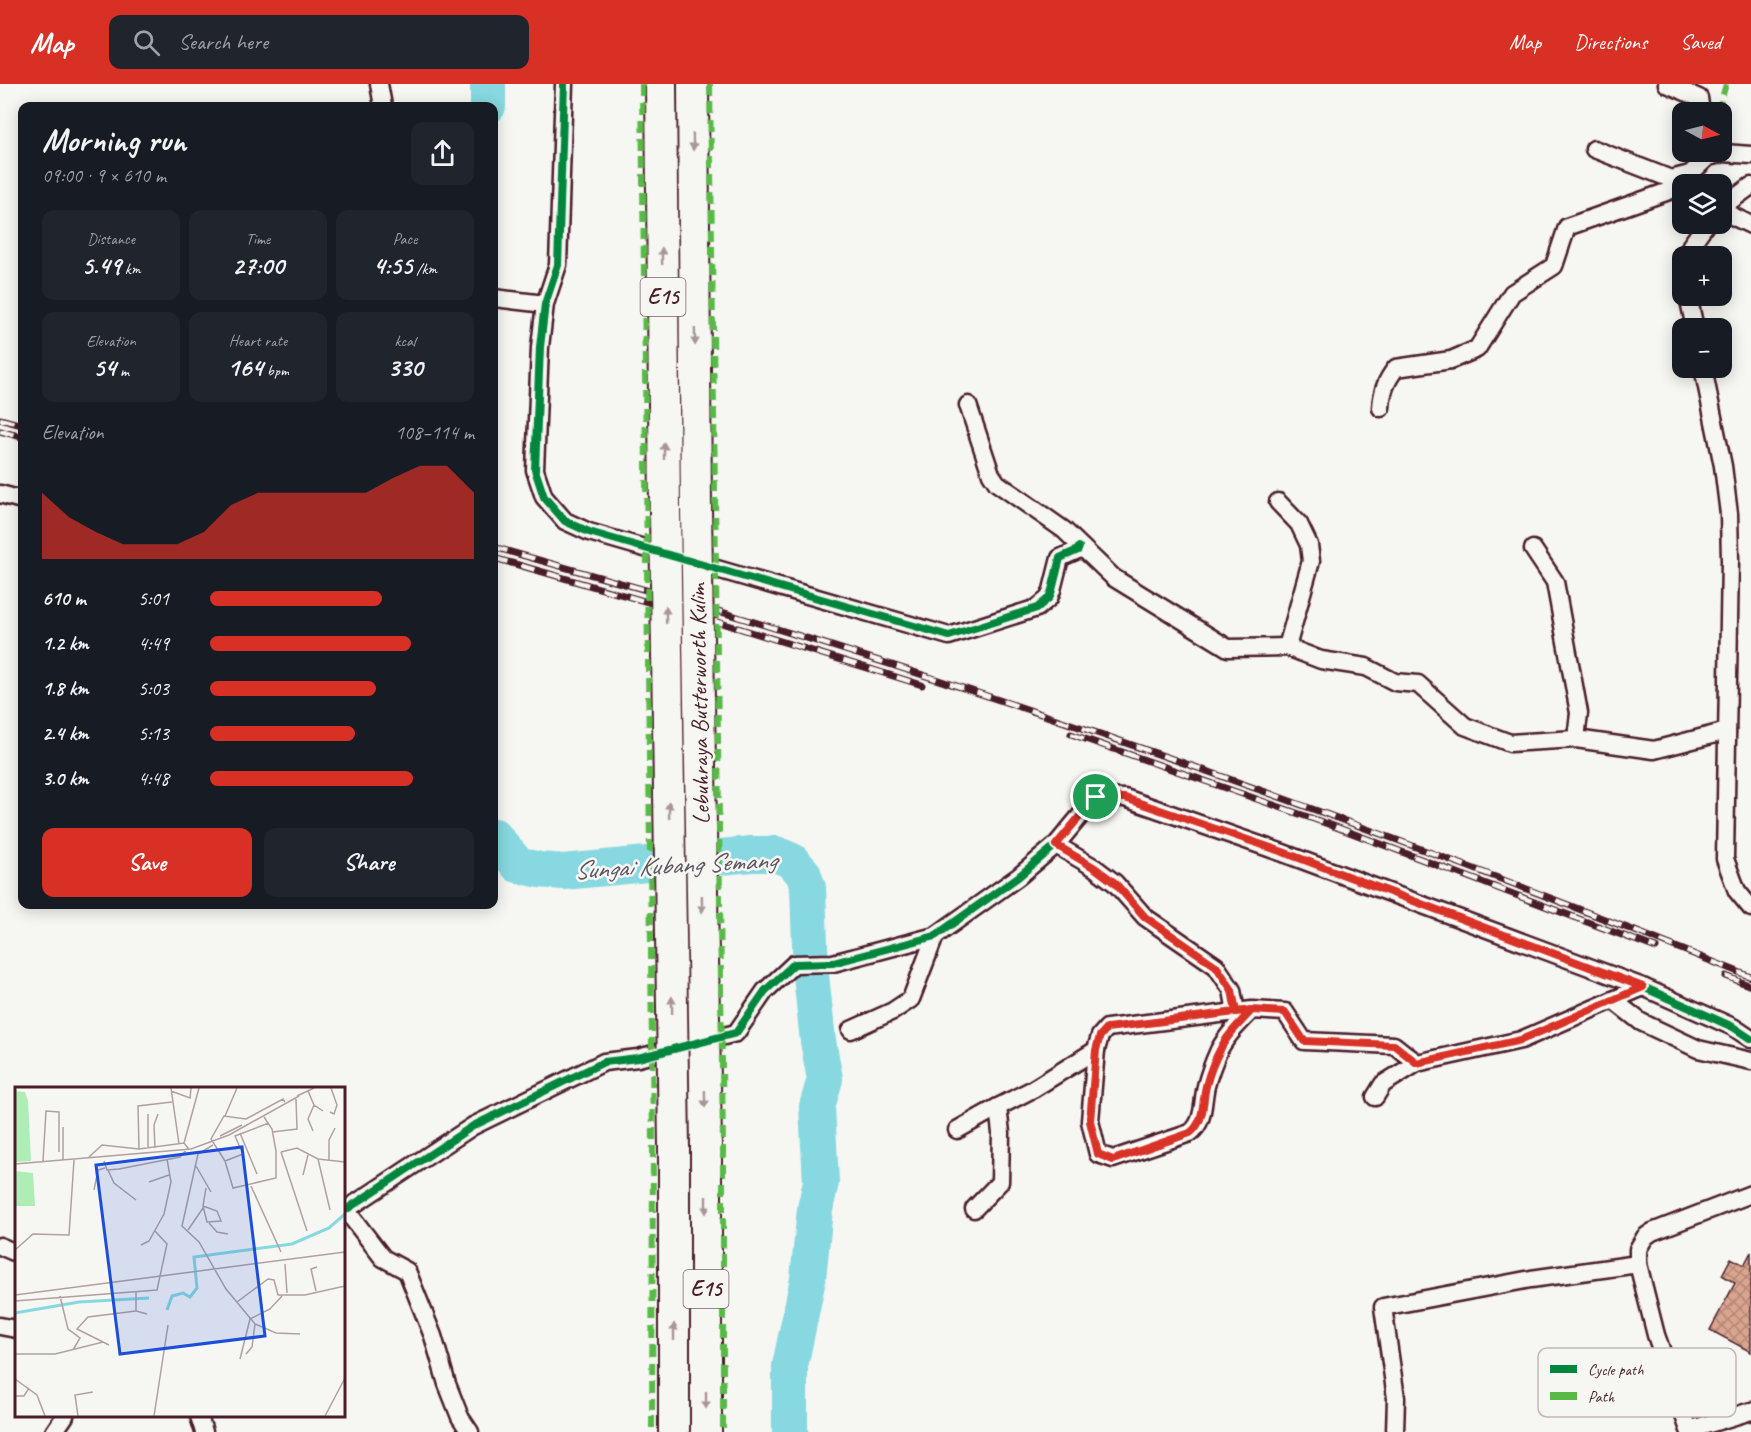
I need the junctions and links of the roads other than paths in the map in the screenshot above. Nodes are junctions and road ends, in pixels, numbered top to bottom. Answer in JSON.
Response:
{"nodes":[{"id":1,"x":379,"y":84,"type":"edge"},
{"id":2,"x":564,"y":84,"type":"edge"},
{"id":3,"x":661,"y":84,"type":"edge"},
{"id":4,"x":693,"y":84,"type":"edge"},
{"id":5,"x":1667,"y":84,"type":"edge"},
{"id":6,"x":1699,"y":98,"type":"edge"},
{"id":7,"x":382,"y":102,"type":"edge"},
{"id":8,"x":1594,"y":149,"type":"dead end"},
{"id":9,"x":1732,"y":154,"type":"edge"},
{"id":10,"x":1751,"y":155,"type":"edge"},
{"id":11,"x":1672,"y":179,"type":"edge"},
{"id":12,"x":1751,"y":186,"type":"edge"},
{"id":13,"x":1672,"y":188,"type":"edge"},
{"id":14,"x":1732,"y":201,"type":"edge"},
{"id":15,"x":1732,"y":215,"type":"edge"},
{"id":16,"x":1751,"y":225,"type":"edge"},
{"id":17,"x":498,"y":298,"type":"edge"},
{"id":18,"x":545,"y":304,"type":"junction"},
{"id":19,"x":1705,"y":378,"type":"edge"},
{"id":20,"x":968,"y":405,"type":"dead end"},
{"id":21,"x":1382,"y":408,"type":"dead end"},
{"id":22,"x":0,"y":494,"type":"edge"},
{"id":23,"x":18,"y":499,"type":"edge"},
{"id":24,"x":1278,"y":502,"type":"dead end"},
{"id":25,"x":1079,"y":547,"type":"junction"},
{"id":26,"x":1533,"y":549,"type":"dead end"},
{"id":27,"x":1287,"y":647,"type":"junction"},
{"id":28,"x":1727,"y":731,"type":"junction"},
{"id":29,"x":1576,"y":739,"type":"junction"},
{"id":30,"x":1056,"y":845,"type":"junction"},
{"id":31,"x":1751,"y":908,"type":"edge"},
{"id":32,"x":935,"y":936,"type":"junction"},
{"id":33,"x":1643,"y":987,"type":"junction"},
{"id":34,"x":1613,"y":1000,"type":"junction"},
{"id":35,"x":1244,"y":1011,"type":"junction"},
{"id":36,"x":851,"y":1030,"type":"dead end"},
{"id":37,"x":1751,"y":1039,"type":"edge"},
{"id":38,"x":1096,"y":1050,"type":"junction"},
{"id":39,"x":1751,"y":1061,"type":"edge"},
{"id":40,"x":1417,"y":1063,"type":"junction"},
{"id":41,"x":1374,"y":1097,"type":"dead end"},
{"id":42,"x":998,"y":1107,"type":"junction"},
{"id":43,"x":957,"y":1130,"type":"dead end"},
{"id":44,"x":1751,"y":1194,"type":"edge"},
{"id":45,"x":974,"y":1209,"type":"dead end"},
{"id":46,"x":345,"y":1210,"type":"edge"},
{"id":47,"x":0,"y":1246,"type":"edge"},
{"id":48,"x":15,"y":1253,"type":"edge"},
{"id":49,"x":1638,"y":1264,"type":"junction"},
{"id":50,"x":0,"y":1326,"type":"edge"},
{"id":51,"x":15,"y":1329,"type":"edge"},
{"id":52,"x":1661,"y":1348,"type":"edge"},
{"id":53,"x":1751,"y":1411,"type":"edge"},
{"id":54,"x":1736,"y":1416,"type":"edge"},
{"id":55,"x":199,"y":1417,"type":"edge"},
{"id":56,"x":1684,"y":1417,"type":"edge"},
{"id":57,"x":1731,"y":1417,"type":"edge"},
{"id":58,"x":204,"y":1432,"type":"edge"},
{"id":59,"x":470,"y":1432,"type":"edge"},
{"id":60,"x":674,"y":1432,"type":"edge"},
{"id":61,"x":706,"y":1432,"type":"edge"},
{"id":62,"x":1395,"y":1432,"type":"edge"}],
"edges":[{"from":1,"to":7,"type":"street"},
{"from":2,"to":18,"type":"street"},
{"from":60,"to":3,"type":"highway","name":"Lebuhraya Butterworth Kulim","number":"E15","one_way":true,"bridge":true},
{"from":4,"to":61,"type":"highway","name":"Lebuhraya Butterworth Kulim","number":"E15","one_way":true,"bridge":true},
{"from":5,"to":6,"type":"street"},
{"from":8,"to":11,"type":"street"},
{"from":9,"to":10,"type":"street"},
{"from":12,"to":14,"type":"street"},
{"from":13,"to":21,"type":"street"},
{"from":15,"to":16,"type":"street"},
{"from":17,"to":18,"type":"street"},
{"from":18,"to":25,"type":"street"},
{"from":19,"to":28,"type":"street"},
{"from":20,"to":25,"type":"street"},
{"from":22,"to":23,"type":"street"},
{"from":24,"to":27,"type":"street"},
{"from":25,"to":27,"type":"street"},
{"from":26,"to":29,"type":"street"},
{"from":27,"to":29,"type":"street"},
{"from":28,"to":29,"type":"street"},
{"from":28,"to":31,"type":"street"},
{"from":30,"to":32,"type":"street"},
{"from":30,"to":33,"type":"street"},
{"from":30,"to":35,"type":"street"},
{"from":32,"to":36,"type":"street"},
{"from":32,"to":46,"type":"street"},
{"from":33,"to":34,"type":"street"},
{"from":33,"to":37,"type":"street"},
{"from":34,"to":39,"type":"street"},
{"from":34,"to":40,"type":"street"},
{"from":35,"to":38,"type":"street"},
{"from":35,"to":38,"type":"street"},
{"from":35,"to":40,"type":"street"},
{"from":38,"to":42,"type":"street"},
{"from":40,"to":41,"type":"street"},
{"from":42,"to":43,"type":"street"},
{"from":42,"to":45,"type":"street"},
{"from":44,"to":49,"type":"street"},
{"from":46,"to":59,"type":"street"},
{"from":47,"to":48,"type":"street"},
{"from":49,"to":52,"type":"street"},
{"from":49,"to":62,"type":"street"},
{"from":50,"to":51,"type":"street"},
{"from":53,"to":54,"type":"street"},
{"from":55,"to":58,"type":"street"},
{"from":56,"to":57,"type":"street"}]}
